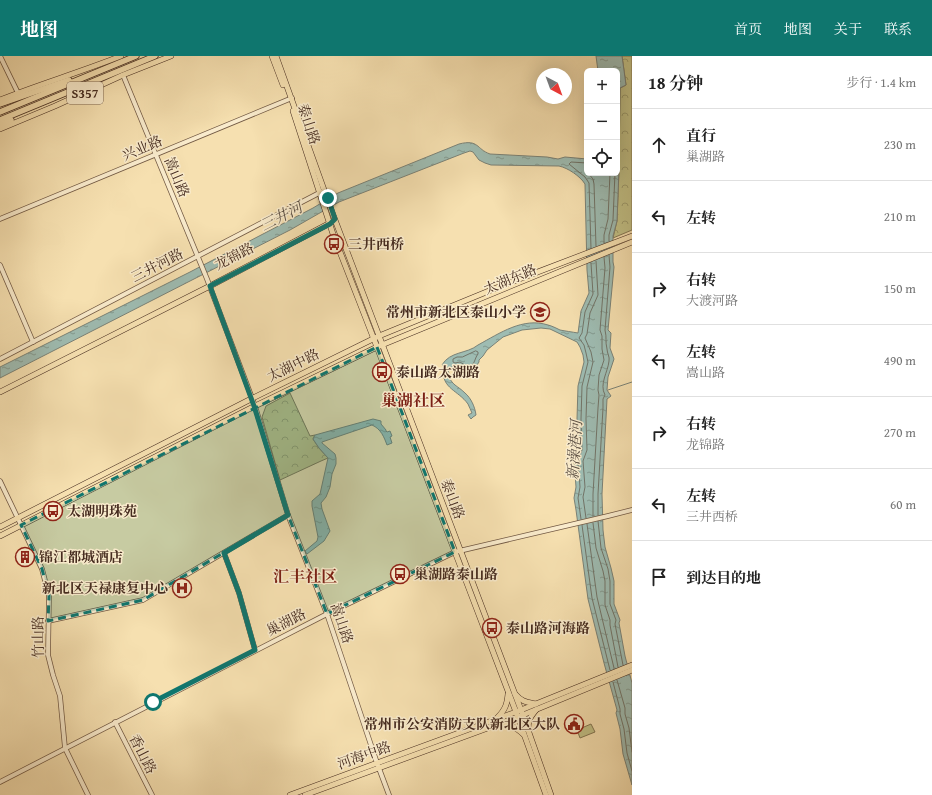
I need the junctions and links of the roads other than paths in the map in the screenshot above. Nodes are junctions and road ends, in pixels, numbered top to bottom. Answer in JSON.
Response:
{"nodes":[{"id":1,"x":0,"y":56,"type":"edge"},
{"id":2,"x":121,"y":56,"type":"edge"},
{"id":3,"x":136,"y":56,"type":"edge"},
{"id":4,"x":155,"y":56,"type":"edge"},
{"id":5,"x":170,"y":56,"type":"edge"},
{"id":6,"x":272,"y":56,"type":"edge"},
{"id":7,"x":276,"y":56,"type":"edge"},
{"id":8,"x":117,"y":64,"type":"junction"},
{"id":9,"x":122,"y":73,"type":"junction"},
{"id":10,"x":18,"y":93,"type":"junction"},
{"id":11,"x":290,"y":98,"type":"junction"},
{"id":12,"x":0,"y":100,"type":"edge"},
{"id":13,"x":0,"y":104,"type":"edge"},
{"id":14,"x":0,"y":112,"type":"edge"},
{"id":15,"x":0,"y":120,"type":"edge"},
{"id":16,"x":0,"y":125,"type":"edge"},
{"id":17,"x":0,"y":129,"type":"edge"},
{"id":18,"x":156,"y":154,"type":"junction"},
{"id":19,"x":325,"y":191,"type":"junction"},
{"id":20,"x":319,"y":193,"type":"junction"},
{"id":21,"x":0,"y":219,"type":"edge"},
{"id":22,"x":335,"y":219,"type":"junction"},
{"id":23,"x":328,"y":220,"type":"junction"},
{"id":24,"x":632,"y":236,"type":"edge"},
{"id":25,"x":632,"y":242,"type":"edge"},
{"id":26,"x":198,"y":256,"type":"junction"},
{"id":27,"x":0,"y":265,"type":"edge"},
{"id":28,"x":208,"y":282,"type":"junction"},
{"id":29,"x":376,"y":337,"type":"junction"},
{"id":30,"x":33,"y":342,"type":"junction"},
{"id":31,"x":380,"y":346,"type":"junction"},
{"id":32,"x":0,"y":359,"type":"edge"},
{"id":33,"x":0,"y":388,"type":"edge"},
{"id":34,"x":0,"y":392,"type":"edge"},
{"id":35,"x":252,"y":399,"type":"junction"},
{"id":36,"x":254,"y":406,"type":"junction"},
{"id":37,"x":0,"y":481,"type":"edge"},
{"id":38,"x":632,"y":510,"type":"edge"},
{"id":39,"x":288,"y":515,"type":"junction"},
{"id":40,"x":18,"y":518,"type":"junction"},
{"id":41,"x":21,"y":525,"type":"junction"},
{"id":42,"x":0,"y":527,"type":"edge"},
{"id":43,"x":0,"y":536,"type":"edge"},
{"id":44,"x":458,"y":551,"type":"junction"},
{"id":45,"x":224,"y":553,"type":"junction"},
{"id":46,"x":327,"y":614,"type":"junction"},
{"id":47,"x":48,"y":621,"type":"junction"},
{"id":48,"x":255,"y":650,"type":"junction"},
{"id":49,"x":632,"y":665,"type":"edge"},
{"id":50,"x":632,"y":670,"type":"edge"},
{"id":51,"x":604,"y":679,"type":"junction"},
{"id":52,"x":511,"y":692,"type":"junction"},
{"id":53,"x":537,"y":706,"type":"junction"},
{"id":54,"x":519,"y":714,"type":"junction"},
{"id":55,"x":115,"y":722,"type":"junction"},
{"id":56,"x":498,"y":722,"type":"junction"},
{"id":57,"x":526,"y":734,"type":"junction"},
{"id":58,"x":65,"y":748,"type":"junction"},
{"id":59,"x":378,"y":765,"type":"junction"},
{"id":60,"x":0,"y":782,"type":"edge"},
{"id":61,"x":88,"y":795,"type":"edge"},
{"id":62,"x":152,"y":795,"type":"edge"},
{"id":63,"x":290,"y":795,"type":"edge"},
{"id":64,"x":305,"y":795,"type":"edge"},
{"id":65,"x":389,"y":795,"type":"edge"},
{"id":66,"x":546,"y":795,"type":"edge"},
{"id":67,"x":551,"y":795,"type":"edge"}],
"edges":[{"from":1,"to":10,"type":"street"},
{"from":2,"to":10,"type":"main road","number":"S357"},
{"from":3,"to":8,"type":"highway"},
{"from":4,"to":9,"type":"highway"},
{"from":5,"to":9,"type":"main road","number":"S357"},
{"from":6,"to":11,"type":"main road","name":"泰山路"},
{"from":7,"to":11,"type":"main road","name":"泰山路"},
{"from":8,"to":13,"type":"highway"},
{"from":8,"to":14,"type":"highway"},
{"from":9,"to":15,"type":"highway"},
{"from":9,"to":16,"type":"highway"},
{"from":9,"to":17,"type":"main road","number":"S357"},
{"from":9,"to":18,"type":"street","name":"嵩山路"},
{"from":10,"to":12,"type":"main road","number":"S357"},
{"from":11,"to":18,"type":"street","name":"兴业路"},
{"from":11,"to":19,"type":"main road","name":"泰山路"},
{"from":11,"to":20,"type":"main road","name":"泰山路"},
{"from":18,"to":21,"type":"street","name":"兴业路"},
{"from":18,"to":26,"type":"street","name":"嵩山路"},
{"from":19,"to":20,"type":"street","name":"三井河路"},
{"from":19,"to":22,"type":"main road","name":"泰山路"},
{"from":20,"to":23,"type":"main road","name":"泰山路"},
{"from":20,"to":26,"type":"street","name":"三井河路"},
{"from":22,"to":23,"type":"main road","name":"龙锦路"},
{"from":22,"to":29,"type":"main road","name":"泰山路"},
{"from":23,"to":28,"type":"main road","name":"龙锦路"},
{"from":23,"to":29,"type":"main road","name":"泰山路"},
{"from":24,"to":29,"type":"main road","name":"太湖中路"},
{"from":25,"to":31,"type":"main road","name":"太湖东路"},
{"from":26,"to":28,"type":"street","name":"嵩山路"},
{"from":26,"to":30,"type":"street","name":"三井河路"},
{"from":27,"to":30,"type":"street"},
{"from":28,"to":33,"type":"main road","name":"龙锦路"},
{"from":28,"to":34,"type":"main road","name":"龙锦路"},
{"from":28,"to":35,"type":"street","name":"嵩山路"},
{"from":29,"to":31,"type":"main road","name":"泰山路"},
{"from":29,"to":35,"type":"main road","name":"太湖中路"},
{"from":30,"to":32,"type":"street","name":"三井河路"},
{"from":31,"to":36,"type":"main road","name":"太湖中路"},
{"from":31,"to":44,"type":"main road","name":"泰山路"},
{"from":35,"to":36,"type":"street","name":"嵩山路"},
{"from":35,"to":40,"type":"main road","name":"太湖中路"},
{"from":36,"to":39,"type":"street","name":"嵩山路"},
{"from":36,"to":41,"type":"main road","name":"太湖中路"},
{"from":37,"to":40,"type":"street","name":"竹山路"},
{"from":38,"to":44,"type":"street","name":"巢湖路"},
{"from":39,"to":45,"type":"street"},
{"from":39,"to":46,"type":"street","name":"嵩山路"},
{"from":40,"to":41,"type":"street","name":"竹山路"},
{"from":40,"to":42,"type":"main road","name":"太湖中路"},
{"from":41,"to":43,"type":"main road","name":"太湖中路"},
{"from":41,"to":47,"type":"street","name":"竹山路"},
{"from":44,"to":46,"type":"street","name":"巢湖路"},
{"from":44,"to":52,"type":"main road","name":"泰山路"},
{"from":45,"to":47,"type":"street"},
{"from":45,"to":48,"type":"street"},
{"from":46,"to":48,"type":"street","name":"巢湖路"},
{"from":46,"to":59,"type":"street","name":"嵩山路"},
{"from":47,"to":58,"type":"street","name":"竹山路"},
{"from":48,"to":55,"type":"street","name":"巢湖路"},
{"from":49,"to":51,"type":"main road"},
{"from":50,"to":51,"type":"main road"},
{"from":51,"to":53,"type":"main road","name":"河海中路"},
{"from":52,"to":53,"type":"main road"},
{"from":52,"to":54,"type":"main road","name":"泰山路"},
{"from":52,"to":56,"type":"main road"},
{"from":53,"to":54,"type":"main road","name":"河海中路"},
{"from":53,"to":57,"type":"main road"},
{"from":54,"to":56,"type":"main road","name":"河海中路"},
{"from":54,"to":57,"type":"main road","name":"泰山路"},
{"from":55,"to":58,"type":"street","name":"巢湖路"},
{"from":55,"to":62,"type":"street","name":"香山路"},
{"from":56,"to":57,"type":"main road"},
{"from":56,"to":59,"type":"main road","name":"河海中路"},
{"from":57,"to":66,"type":"main road","name":"泰山路"},
{"from":57,"to":67,"type":"main road","name":"泰山路"},
{"from":58,"to":60,"type":"street","name":"巢湖路"},
{"from":58,"to":61,"type":"street","name":"竹山路"},
{"from":59,"to":63,"type":"main road","name":"河海中路"},
{"from":59,"to":64,"type":"main road","name":"河海中路"},
{"from":59,"to":65,"type":"street","name":"嵩山路"}]}
